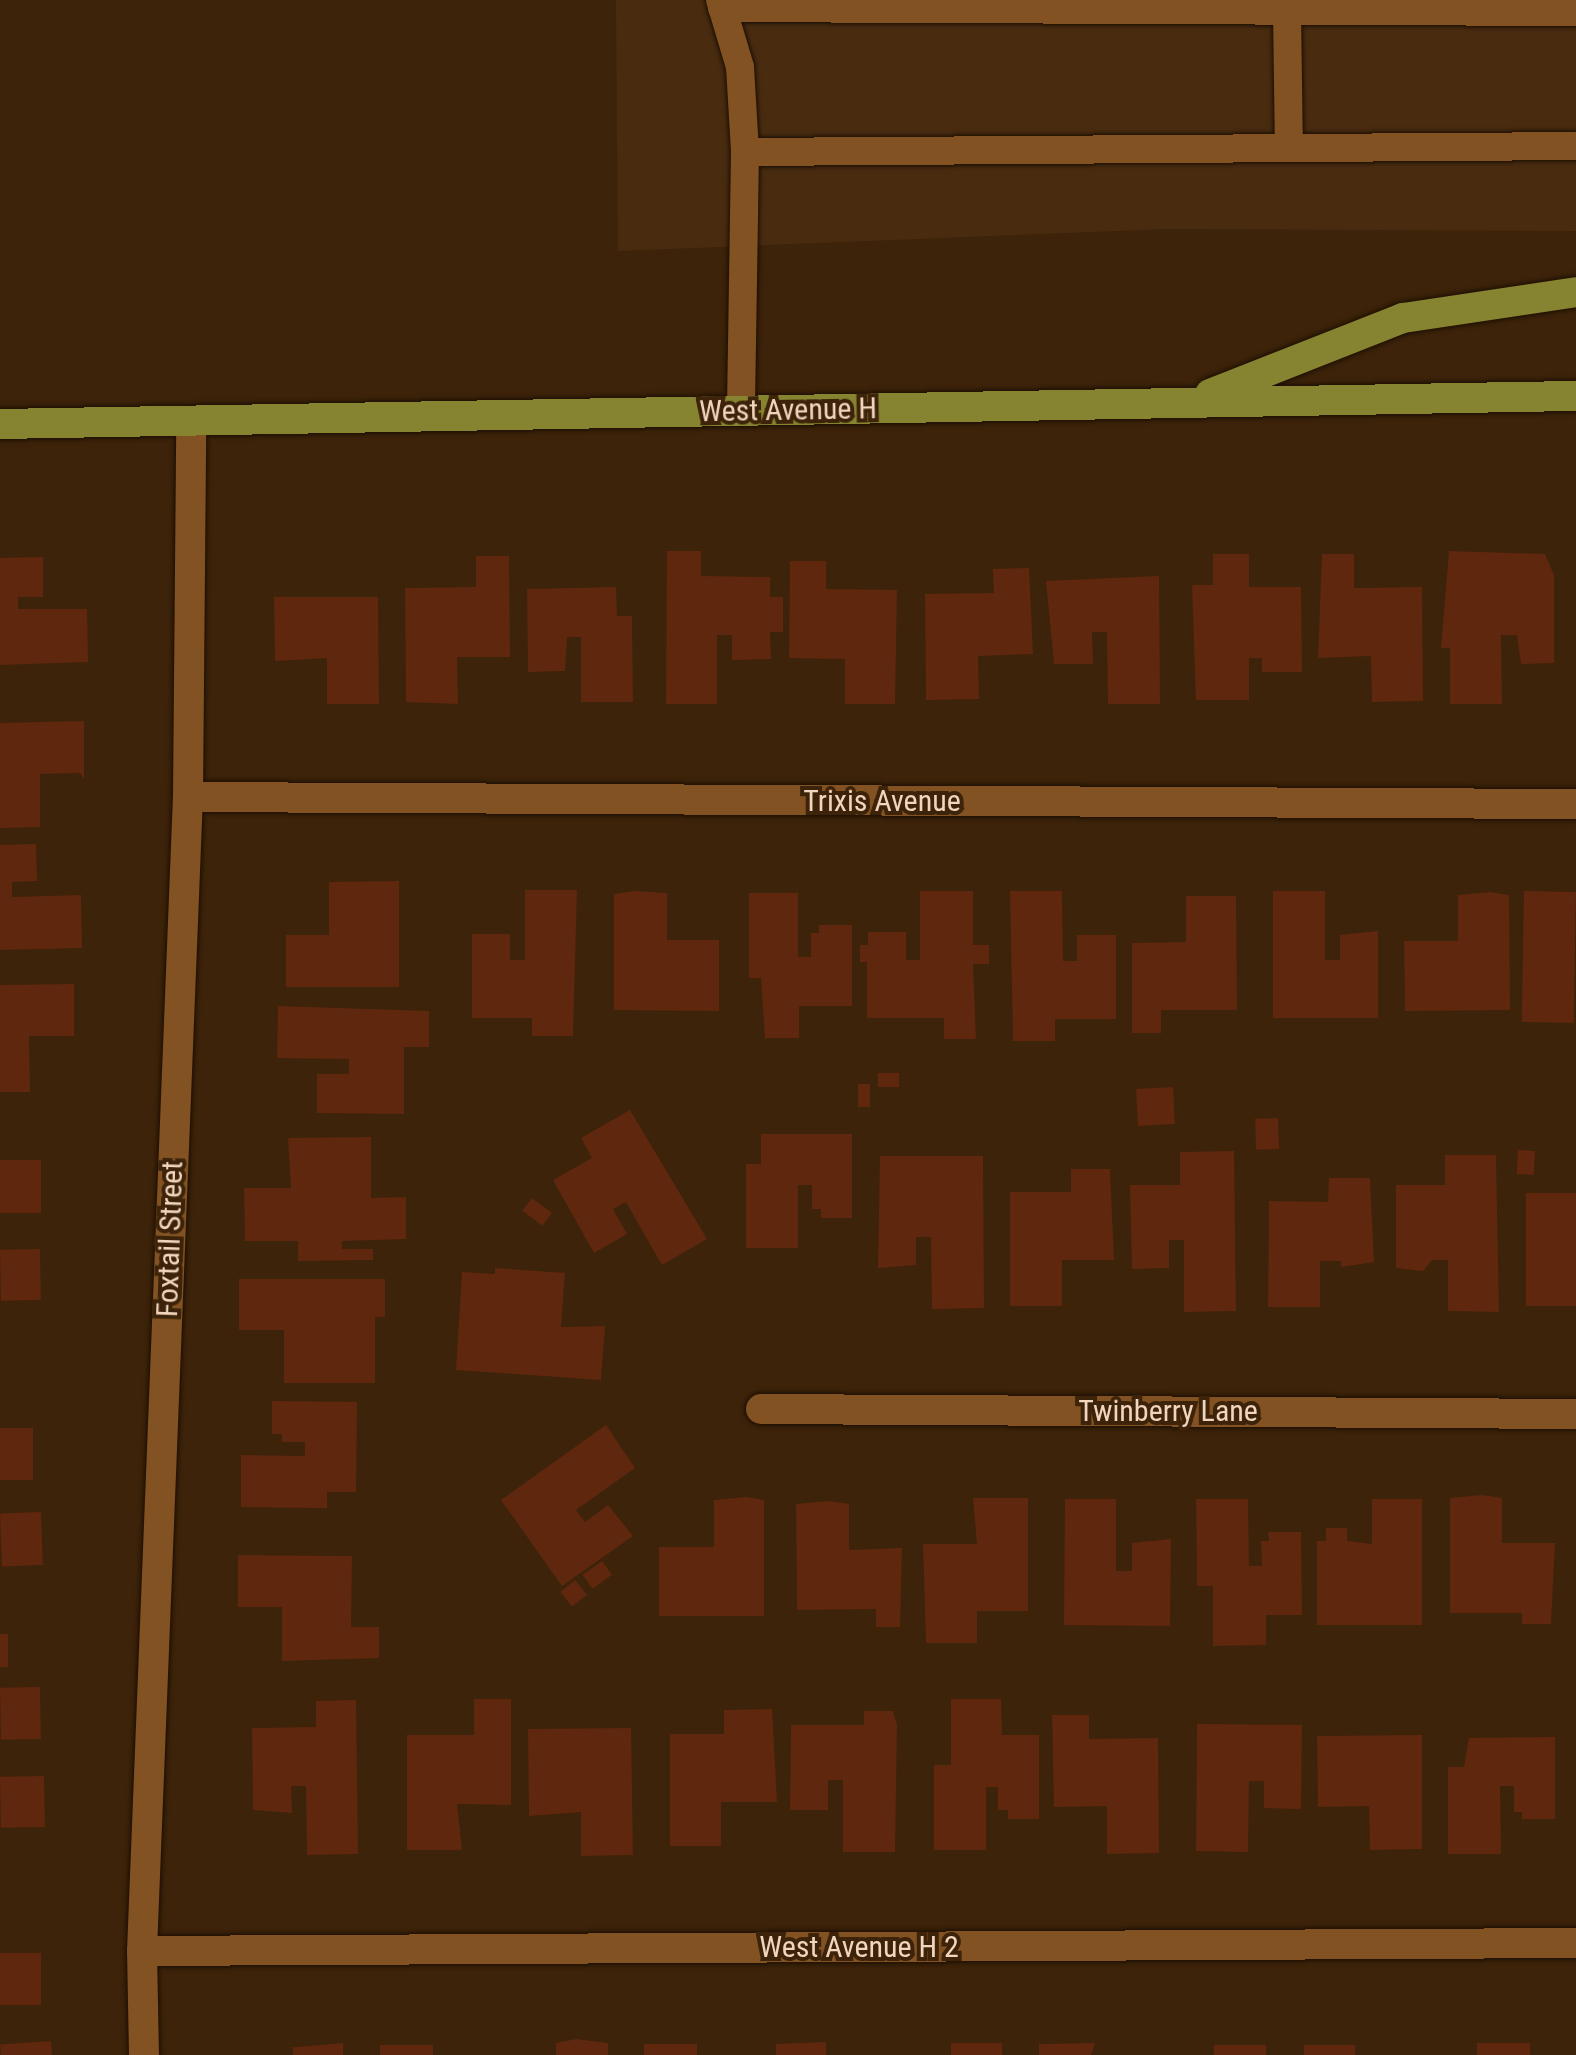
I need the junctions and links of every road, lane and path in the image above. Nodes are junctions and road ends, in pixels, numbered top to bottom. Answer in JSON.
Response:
{"nodes":[{"id":1,"x":721,"y":4,"type":"edge"},
{"id":2,"x":1287,"y":11,"type":"junction"},
{"id":3,"x":1576,"y":12,"type":"edge"},
{"id":4,"x":1576,"y":146,"type":"edge"},
{"id":5,"x":1289,"y":148,"type":"junction"},
{"id":6,"x":745,"y":152,"type":"junction"},
{"id":7,"x":1576,"y":292,"type":"edge"},
{"id":8,"x":1576,"y":396,"type":"edge"},
{"id":9,"x":1190,"y":402,"type":"junction"},
{"id":10,"x":741,"y":410,"type":"junction"},
{"id":11,"x":191,"y":423,"type":"junction"},
{"id":12,"x":0,"y":424,"type":"edge"},
{"id":13,"x":188,"y":797,"type":"junction"},
{"id":14,"x":1576,"y":804,"type":"edge"},
{"id":15,"x":761,"y":1409,"type":"dead end"},
{"id":16,"x":1576,"y":1414,"type":"edge"},
{"id":17,"x":1576,"y":1943,"type":"edge"},
{"id":18,"x":142,"y":1951,"type":"junction"},
{"id":19,"x":144,"y":2055,"type":"edge"}],
"edges":[{"from":1,"to":2,"type":"lane"},
{"from":1,"to":6,"type":"lane"},
{"from":2,"to":3,"type":"lane"},
{"from":2,"to":5,"type":"lane"},
{"from":4,"to":5,"type":"lane"},
{"from":5,"to":6,"type":"lane"},
{"from":6,"to":10,"type":"lane"},
{"from":7,"to":9,"type":"main road"},
{"from":8,"to":9,"type":"main road","name":"West Avenue H"},
{"from":9,"to":10,"type":"main road","name":"West Avenue H"},
{"from":10,"to":11,"type":"main road","name":"West Avenue H"},
{"from":11,"to":12,"type":"main road","name":"West Avenue H"},
{"from":11,"to":13,"type":"street","name":"Foxtail Street"},
{"from":13,"to":14,"type":"street","name":"Trixis Avenue"},
{"from":13,"to":18,"type":"street","name":"Foxtail Street"},
{"from":15,"to":16,"type":"street","name":"Twinberry Lane"},
{"from":17,"to":18,"type":"street","name":"West Avenue H 2"},
{"from":18,"to":19,"type":"street","name":"Foxtail Street"}]}
